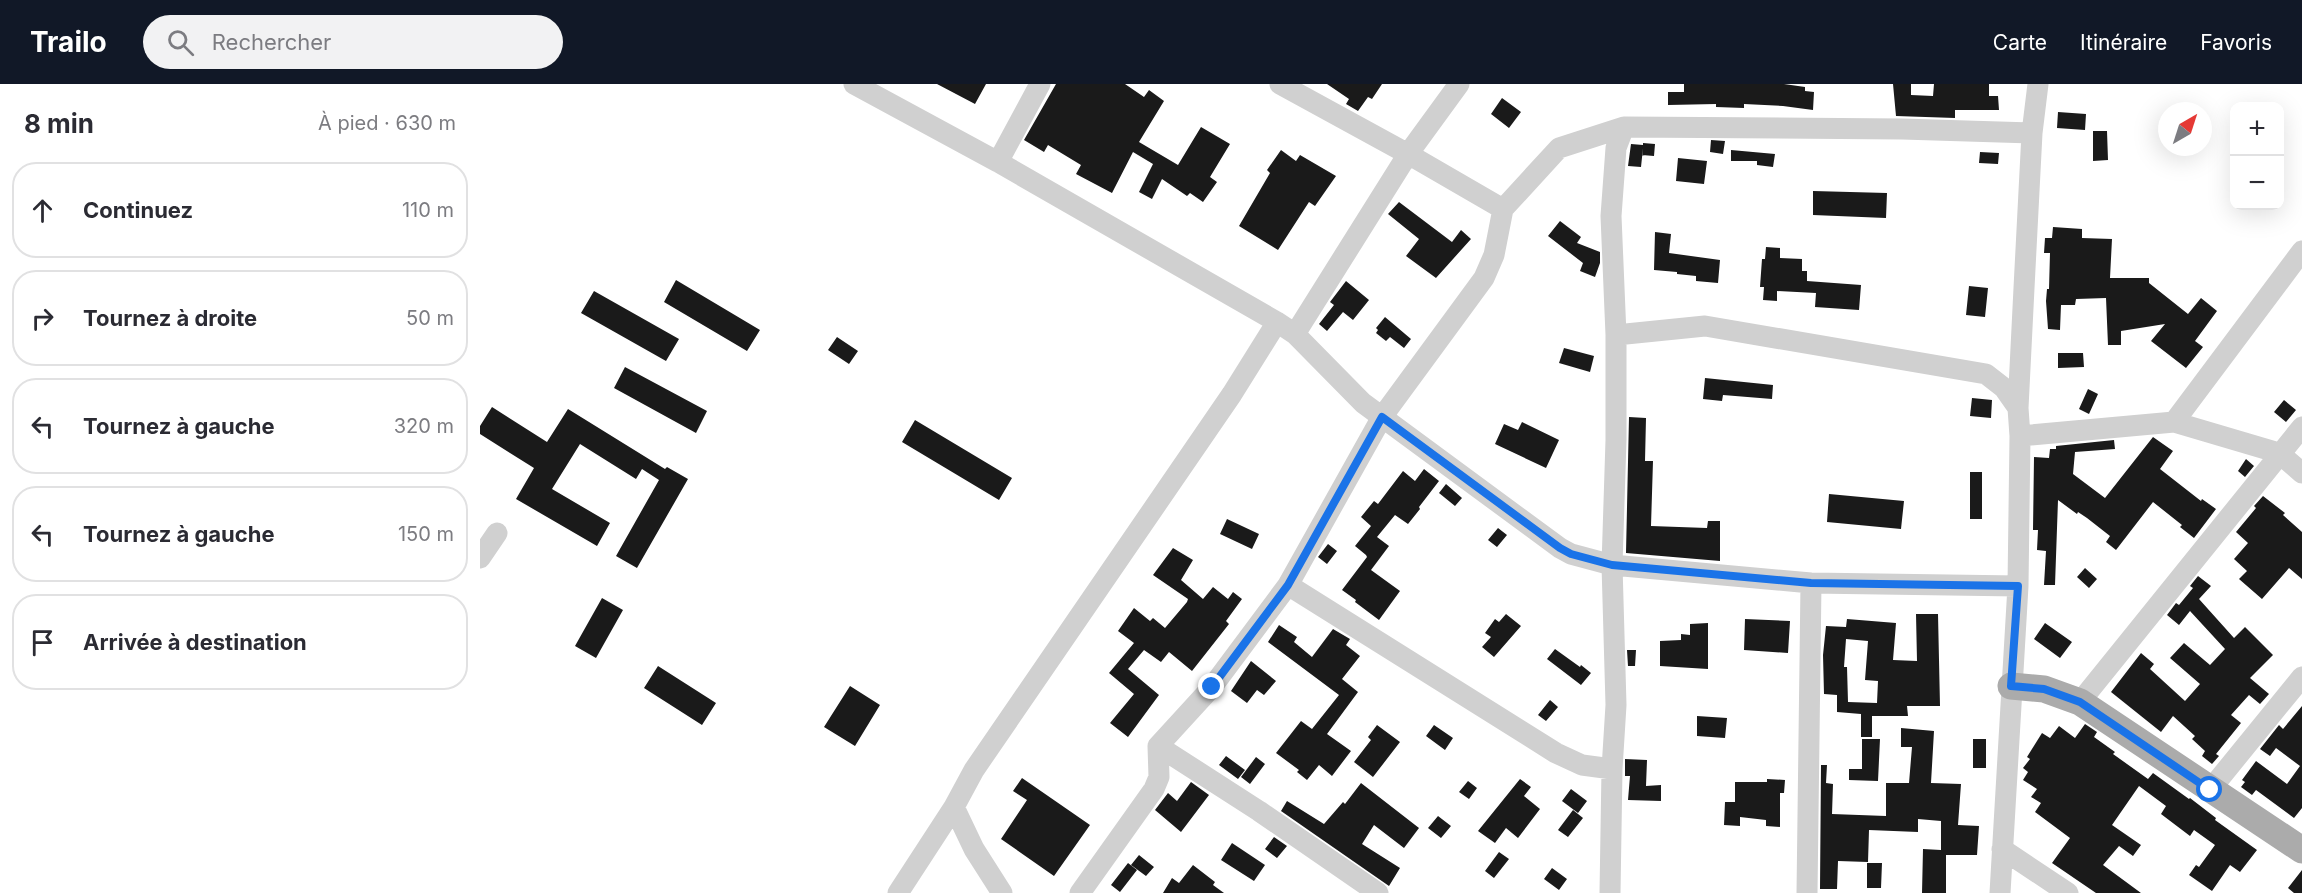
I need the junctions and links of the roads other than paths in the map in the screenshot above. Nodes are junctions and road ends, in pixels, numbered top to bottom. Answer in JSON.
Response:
{"nodes":[{"id":1,"x":854,"y":84,"type":"edge"},
{"id":2,"x":1041,"y":84,"type":"edge"},
{"id":3,"x":1280,"y":84,"type":"edge"},
{"id":4,"x":1459,"y":84,"type":"edge"},
{"id":5,"x":2038,"y":84,"type":"edge"},
{"id":6,"x":1624,"y":127,"type":"junction"},
{"id":7,"x":2032,"y":133,"type":"junction"},
{"id":8,"x":1408,"y":154,"type":"junction"},
{"id":9,"x":998,"y":162,"type":"junction"},
{"id":10,"x":1503,"y":209,"type":"junction"},
{"id":11,"x":2302,"y":251,"type":"edge"},
{"id":12,"x":1277,"y":322,"type":"junction"},
{"id":13,"x":1295,"y":334,"type":"junction"},
{"id":14,"x":1616,"y":335,"type":"junction"},
{"id":15,"x":2019,"y":408,"type":"junction"},
{"id":16,"x":1382,"y":417,"type":"junction"},
{"id":17,"x":2174,"y":422,"type":"junction"},
{"id":18,"x":2302,"y":427,"type":"edge"},
{"id":19,"x":2020,"y":436,"type":"junction"},
{"id":20,"x":2279,"y":453,"type":"junction"},
{"id":21,"x":2302,"y":472,"type":"edge"},
{"id":22,"x":497,"y":533,"type":"dead end"},
{"id":23,"x":480,"y":558,"type":"edge"},
{"id":24,"x":1612,"y":565,"type":"junction"},
{"id":25,"x":1811,"y":583,"type":"junction"},
{"id":26,"x":1288,"y":585,"type":"junction"},
{"id":27,"x":2018,"y":586,"type":"junction"},
{"id":28,"x":2302,"y":677,"type":"edge"},
{"id":29,"x":2011,"y":686,"type":"junction"},
{"id":30,"x":2080,"y":702,"type":"junction"},
{"id":31,"x":1158,"y":746,"type":"junction"},
{"id":32,"x":1612,"y":769,"type":"junction"},
{"id":33,"x":2210,"y":790,"type":"junction"},
{"id":34,"x":954,"y":807,"type":"junction"},
{"id":35,"x":2002,"y":849,"type":"junction"},
{"id":36,"x":2302,"y":850,"type":"edge"},
{"id":37,"x":898,"y":893,"type":"edge"},
{"id":38,"x":1002,"y":893,"type":"edge"},
{"id":39,"x":1080,"y":893,"type":"edge"},
{"id":40,"x":1378,"y":893,"type":"edge"},
{"id":41,"x":1610,"y":893,"type":"edge"},
{"id":42,"x":1807,"y":893,"type":"edge"},
{"id":43,"x":2000,"y":893,"type":"edge"},
{"id":44,"x":2068,"y":893,"type":"edge"}],
"edges":[{"from":1,"to":9,"type":"street"},
{"from":2,"to":9,"type":"street"},
{"from":3,"to":8,"type":"street"},
{"from":4,"to":8,"type":"street"},
{"from":5,"to":7,"type":"street"},
{"from":6,"to":7,"type":"street"},
{"from":6,"to":10,"type":"street"},
{"from":6,"to":14,"type":"street"},
{"from":7,"to":15,"type":"street"},
{"from":8,"to":10,"type":"street"},
{"from":8,"to":13,"type":"street"},
{"from":9,"to":12,"type":"street"},
{"from":10,"to":16,"type":"street"},
{"from":11,"to":17,"type":"street"},
{"from":12,"to":13,"type":"street"},
{"from":12,"to":34,"type":"street"},
{"from":13,"to":16,"type":"street"},
{"from":14,"to":15,"type":"street"},
{"from":14,"to":24,"type":"street"},
{"from":15,"to":19,"type":"street"},
{"from":16,"to":24,"type":"street"},
{"from":16,"to":26,"type":"street"},
{"from":17,"to":19,"type":"street"},
{"from":17,"to":20,"type":"street"},
{"from":18,"to":20,"type":"street"},
{"from":19,"to":27,"type":"street"},
{"from":20,"to":21,"type":"street"},
{"from":20,"to":30,"type":"street"},
{"from":22,"to":23,"type":"street"},
{"from":24,"to":25,"type":"street"},
{"from":24,"to":32,"type":"street"},
{"from":25,"to":27,"type":"street"},
{"from":25,"to":42,"type":"street"},
{"from":26,"to":31,"type":"street"},
{"from":26,"to":32,"type":"street"},
{"from":27,"to":29,"type":"street"},
{"from":28,"to":33,"type":"street"},
{"from":29,"to":30,"type":"main road"},
{"from":29,"to":35,"type":"street"},
{"from":30,"to":33,"type":"main road"},
{"from":31,"to":39,"type":"street"},
{"from":31,"to":40,"type":"street"},
{"from":32,"to":41,"type":"street"},
{"from":33,"to":36,"type":"main road"},
{"from":34,"to":37,"type":"street"},
{"from":34,"to":38,"type":"street"},
{"from":35,"to":43,"type":"street"},
{"from":35,"to":44,"type":"street"}]}
